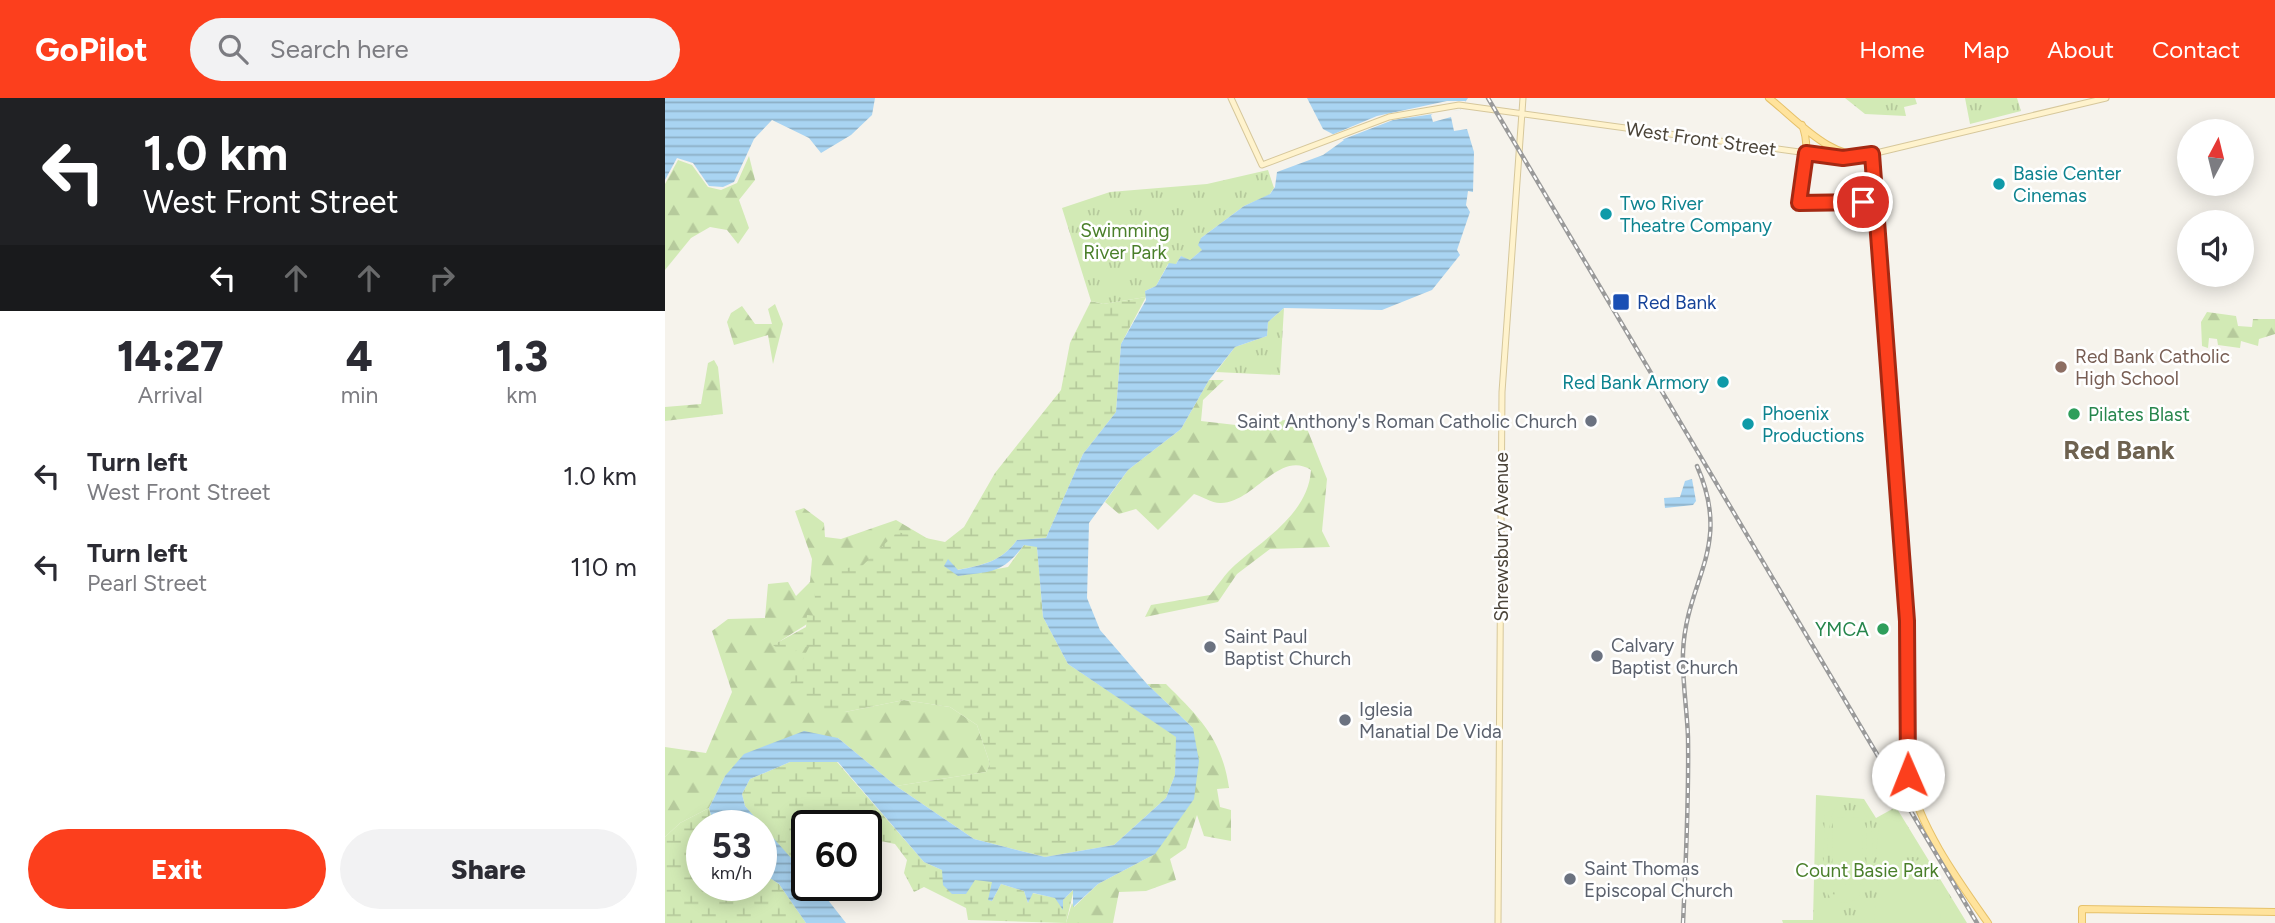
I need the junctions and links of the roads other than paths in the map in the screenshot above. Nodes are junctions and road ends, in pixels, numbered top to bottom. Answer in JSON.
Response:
{"nodes":[{"id":1,"x":1231,"y":98,"type":"edge"},
{"id":2,"x":1523,"y":98,"type":"edge"},
{"id":3,"x":1769,"y":98,"type":"edge"},
{"id":4,"x":2103,"y":99,"type":"edge"},
{"id":5,"x":1522,"y":113,"type":"junction"},
{"id":6,"x":1802,"y":123,"type":"junction"},
{"id":7,"x":1806,"y":153,"type":"junction"},
{"id":8,"x":1872,"y":154,"type":"junction"},
{"id":9,"x":1856,"y":157,"type":"junction"},
{"id":10,"x":1875,"y":204,"type":"junction"},
{"id":11,"x":2275,"y":912,"type":"edge"},
{"id":12,"x":1498,"y":923,"type":"edge"},
{"id":13,"x":1988,"y":923,"type":"edge"},
{"id":14,"x":2082,"y":923,"type":"edge"}],
"edges":[{"from":1,"to":5,"type":"main road","name":"West Front Street"},
{"from":2,"to":5,"type":"main road","name":"Shrewsbury Avenue"},
{"from":3,"to":6,"type":"main road"},
{"from":4,"to":8,"type":"main road","name":"West Front Street"},
{"from":5,"to":7,"type":"main road","name":"West Front Street"},
{"from":5,"to":12,"type":"main road","name":"Shrewsbury Avenue"},
{"from":6,"to":7,"type":"main road"},
{"from":6,"to":9,"type":"main road"},
{"from":7,"to":9,"type":"main road","name":"West Front Street"},
{"from":7,"to":10,"type":"main road"},
{"from":8,"to":9,"type":"main road","name":"West Front Street"},
{"from":8,"to":10,"type":"main road"},
{"from":10,"to":13,"type":"main road"},
{"from":11,"to":14,"type":"main road"}]}
